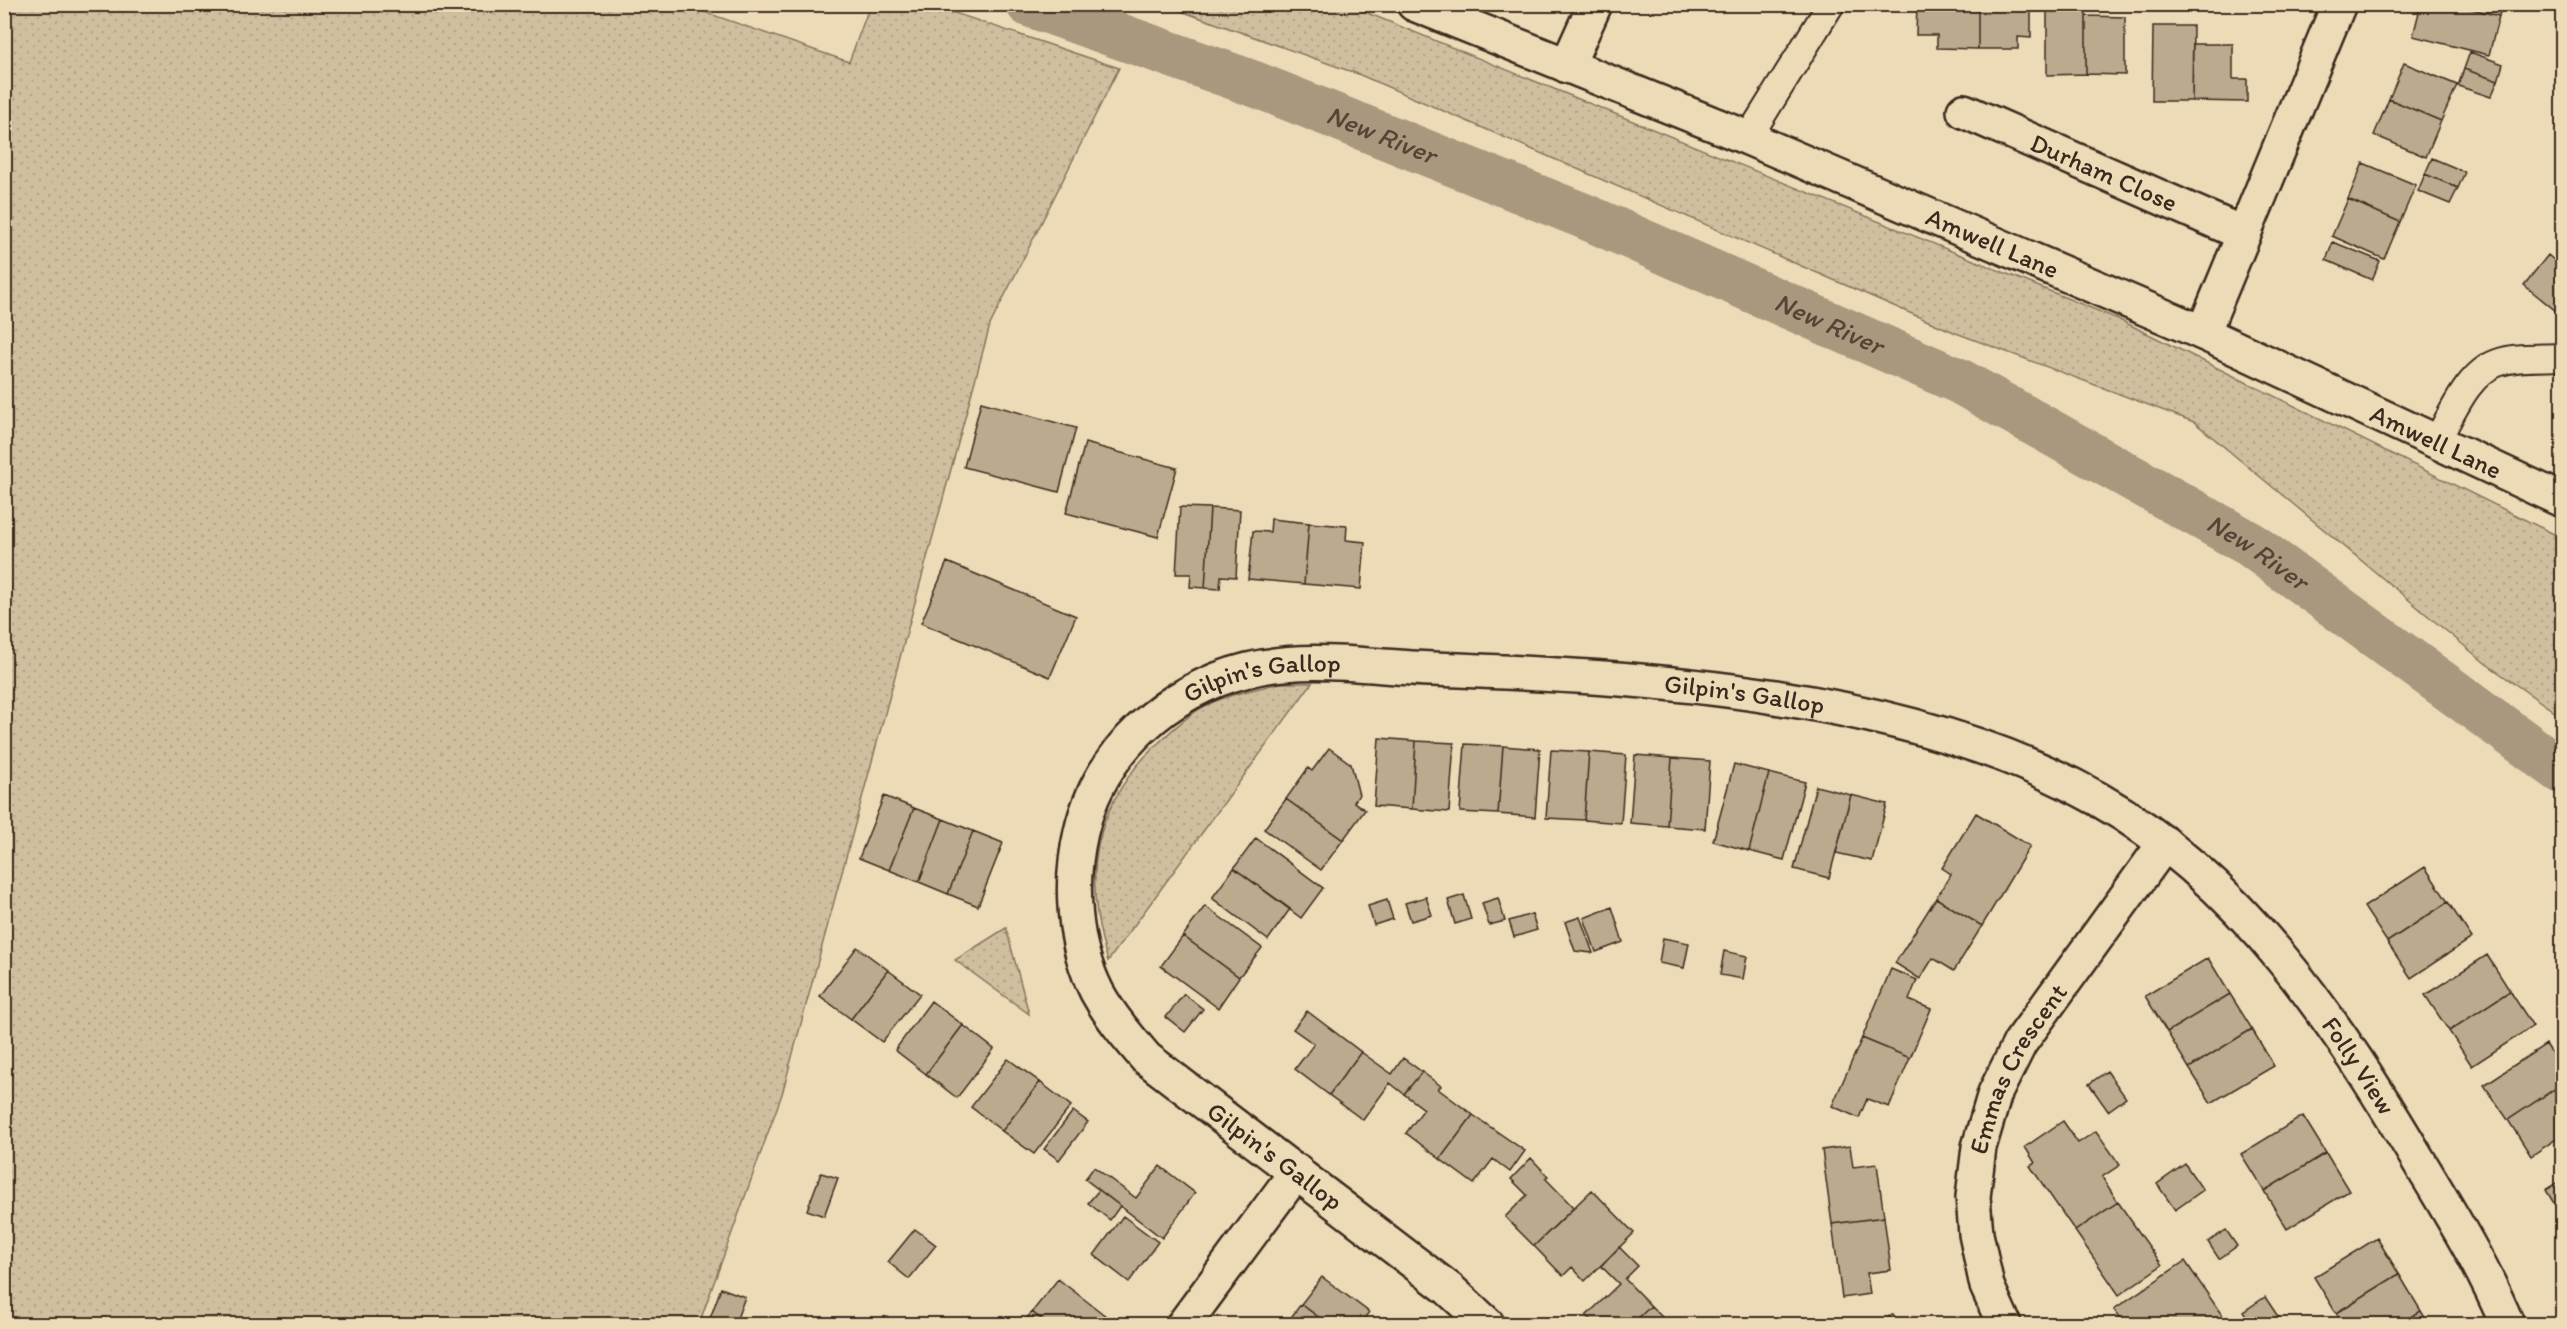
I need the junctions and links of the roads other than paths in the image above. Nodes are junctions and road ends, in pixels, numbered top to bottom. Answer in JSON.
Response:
{"nodes":[{"id":1,"x":1414,"y":4,"type":"edge"},
{"id":2,"x":1595,"y":4,"type":"edge"},
{"id":3,"x":1831,"y":4,"type":"edge"},
{"id":4,"x":2339,"y":4,"type":"edge"},
{"id":5,"x":1567,"y":66,"type":"junction"},
{"id":6,"x":1964,"y":111,"type":"dead end"},
{"id":7,"x":1748,"y":138,"type":"junction"},
{"id":8,"x":2244,"y":234,"type":"junction"},
{"id":9,"x":2203,"y":333,"type":"junction"},
{"id":10,"x":2562,"y":357,"type":"edge"},
{"id":11,"x":2437,"y":440,"type":"junction"},
{"id":12,"x":2562,"y":500,"type":"edge"},
{"id":13,"x":2165,"y":843,"type":"junction"},
{"id":14,"x":1297,"y":1171,"type":"junction"},
{"id":15,"x":1184,"y":1324,"type":"edge"},
{"id":16,"x":1487,"y":1324,"type":"edge"},
{"id":17,"x":2004,"y":1324,"type":"edge"},
{"id":18,"x":2507,"y":1324,"type":"edge"}],
"edges":[{"from":1,"to":5,"type":"street","name":"Amwell Lane"},
{"from":2,"to":5,"type":"street"},
{"from":3,"to":7,"type":"lane"},
{"from":4,"to":8,"type":"street"},
{"from":5,"to":7,"type":"street","name":"Amwell Lane"},
{"from":6,"to":8,"type":"street","name":"Durham Close"},
{"from":7,"to":9,"type":"street","name":"Amwell Lane"},
{"from":8,"to":9,"type":"street"},
{"from":9,"to":11,"type":"street","name":"Amwell Lane"},
{"from":10,"to":11,"type":"lane"},
{"from":11,"to":12,"type":"street","name":"Amwell Lane"},
{"from":13,"to":14,"type":"street","name":"Gilpin's Gallop"},
{"from":13,"to":17,"type":"street","name":"Emmas Crescent"},
{"from":13,"to":18,"type":"street","name":"Folly View"},
{"from":14,"to":15,"type":"street"},
{"from":14,"to":16,"type":"street","name":"Gilpin's Gallop"}]}
